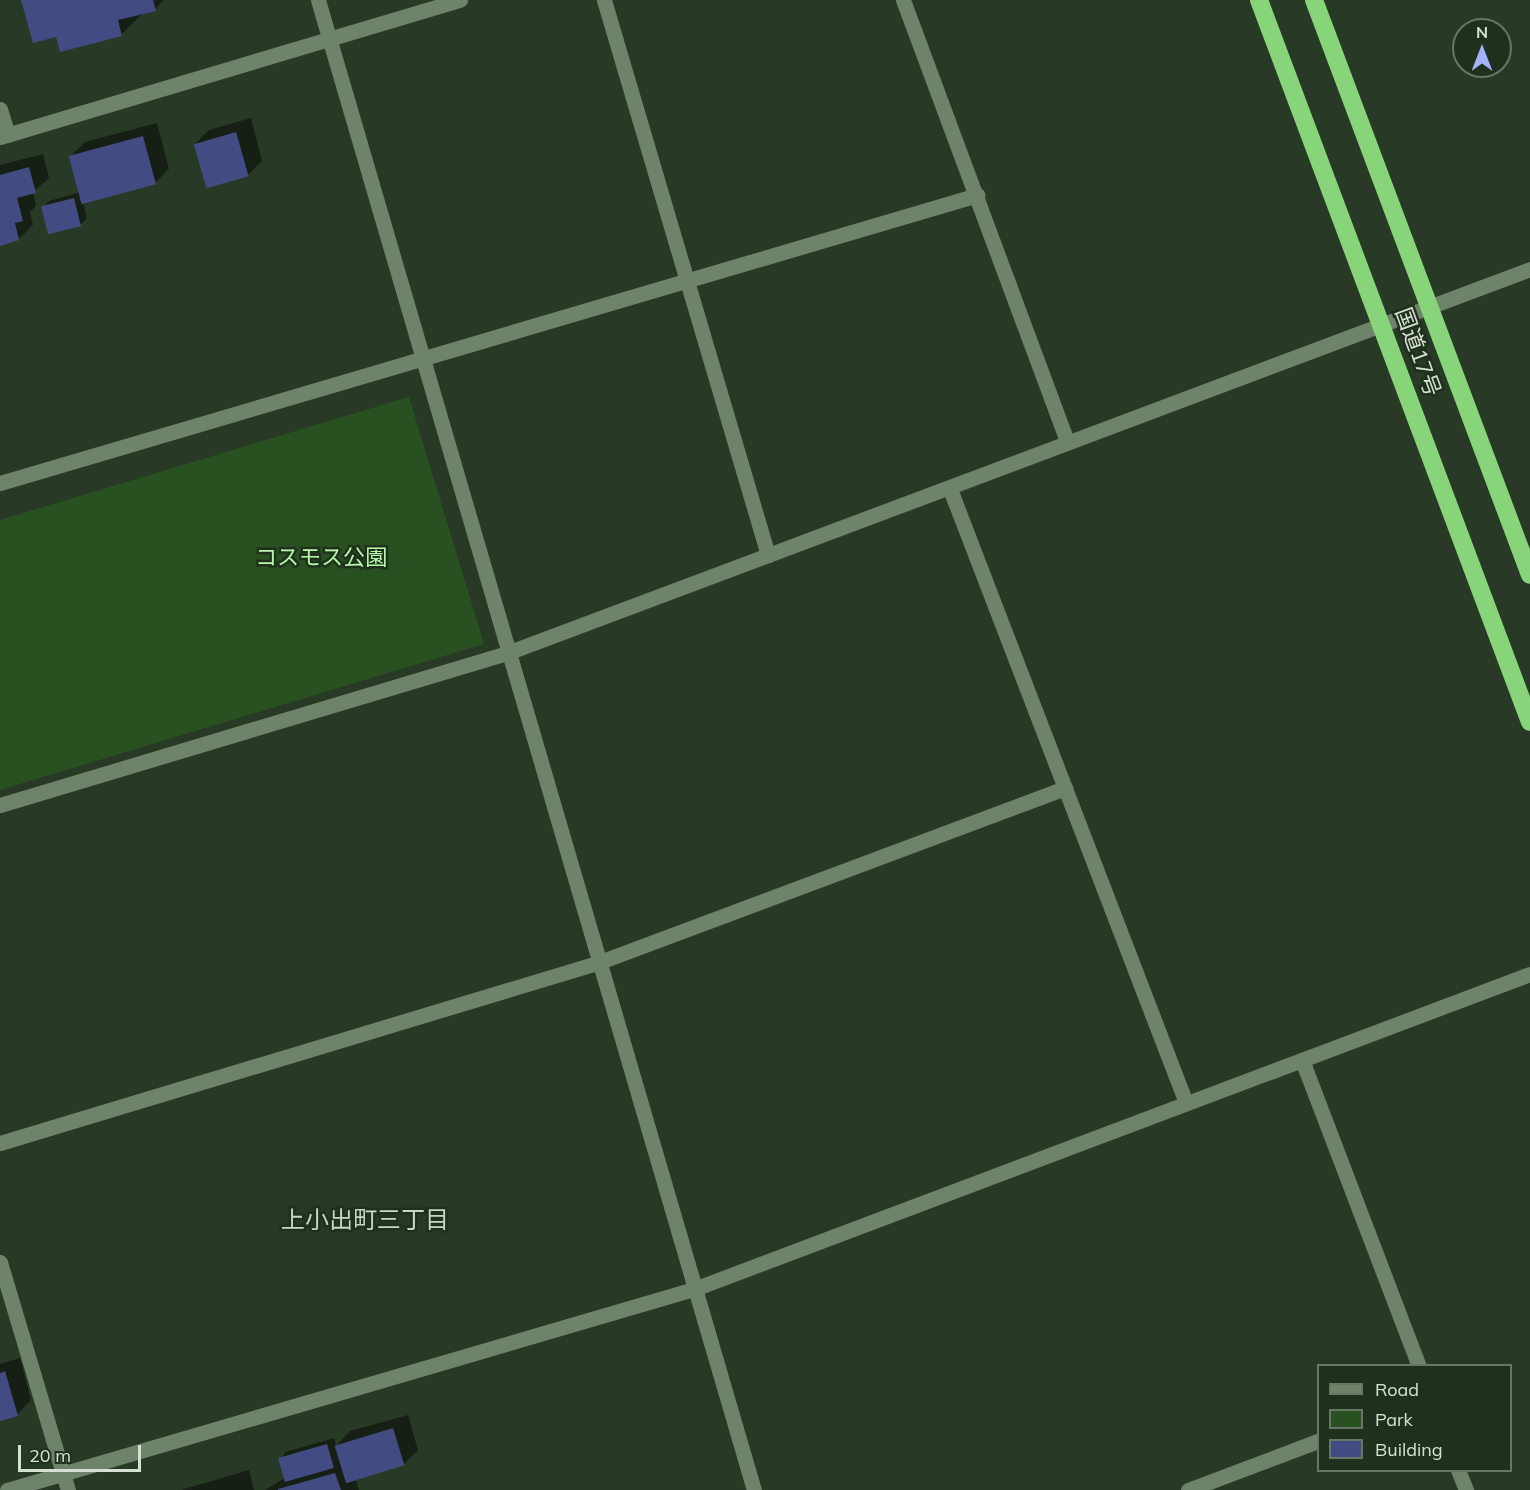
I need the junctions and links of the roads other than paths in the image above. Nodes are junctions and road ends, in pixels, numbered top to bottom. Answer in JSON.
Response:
{"nodes":[{"id":1,"x":318,"y":0,"type":"edge"},
{"id":2,"x":460,"y":0,"type":"edge"},
{"id":3,"x":604,"y":0,"type":"edge"},
{"id":4,"x":903,"y":0,"type":"edge"},
{"id":5,"x":1259,"y":0,"type":"edge"},
{"id":6,"x":1314,"y":0,"type":"edge"},
{"id":7,"x":330,"y":39,"type":"junction"},
{"id":8,"x":0,"y":109,"type":"edge"},
{"id":9,"x":4,"y":136,"type":"edge"},
{"id":10,"x":977,"y":195,"type":"junction"},
{"id":11,"x":1530,"y":269,"type":"edge"},
{"id":12,"x":687,"y":280,"type":"junction"},
{"id":13,"x":1430,"y":307,"type":"junction"},
{"id":14,"x":1382,"y":324,"type":"junction"},
{"id":15,"x":420,"y":359,"type":"junction"},
{"id":16,"x":1067,"y":440,"type":"junction"},
{"id":17,"x":0,"y":483,"type":"edge"},
{"id":18,"x":951,"y":489,"type":"junction"},
{"id":19,"x":768,"y":555,"type":"junction"},
{"id":20,"x":1530,"y":575,"type":"edge"},
{"id":21,"x":507,"y":653,"type":"junction"},
{"id":22,"x":1530,"y":723,"type":"edge"},
{"id":23,"x":1065,"y":788,"type":"junction"},
{"id":24,"x":0,"y":805,"type":"edge"},
{"id":25,"x":597,"y":963,"type":"junction"},
{"id":26,"x":1530,"y":974,"type":"edge"},
{"id":27,"x":1302,"y":1060,"type":"junction"},
{"id":28,"x":1186,"y":1103,"type":"junction"},
{"id":29,"x":0,"y":1143,"type":"edge"},
{"id":30,"x":0,"y":1262,"type":"edge"},
{"id":31,"x":694,"y":1289,"type":"junction"},
{"id":32,"x":1419,"y":1364,"type":"edge"},
{"id":33,"x":1317,"y":1441,"type":"edge"},
{"id":34,"x":1459,"y":1472,"type":"edge"},
{"id":35,"x":63,"y":1473,"type":"junction"},
{"id":36,"x":7,"y":1490,"type":"edge"},
{"id":37,"x":68,"y":1490,"type":"edge"},
{"id":38,"x":754,"y":1490,"type":"edge"},
{"id":39,"x":1188,"y":1490,"type":"edge"},
{"id":40,"x":1466,"y":1490,"type":"edge"}],
"edges":[{"from":1,"to":7,"type":"street"},
{"from":2,"to":7,"type":"street"},
{"from":3,"to":12,"type":"street"},
{"from":4,"to":10,"type":"street"},
{"from":5,"to":14,"type":"highway","name":"国道17号"},
{"from":6,"to":13,"type":"highway","name":"国道17号"},
{"from":7,"to":9,"type":"street"},
{"from":7,"to":15,"type":"street"},
{"from":8,"to":9,"type":"street"},
{"from":10,"to":12,"type":"street"},
{"from":10,"to":16,"type":"street"},
{"from":11,"to":13,"type":"street"},
{"from":12,"to":15,"type":"street"},
{"from":12,"to":19,"type":"street"},
{"from":13,"to":14,"type":"street"},
{"from":13,"to":20,"type":"highway","name":"国道17号"},
{"from":14,"to":16,"type":"street"},
{"from":14,"to":22,"type":"highway","name":"国道17号"},
{"from":15,"to":17,"type":"street"},
{"from":15,"to":21,"type":"street"},
{"from":16,"to":18,"type":"street"},
{"from":18,"to":19,"type":"street"},
{"from":18,"to":23,"type":"street"},
{"from":19,"to":21,"type":"street"},
{"from":21,"to":24,"type":"street"},
{"from":21,"to":25,"type":"street"},
{"from":23,"to":25,"type":"street"},
{"from":23,"to":28,"type":"street"},
{"from":25,"to":29,"type":"street"},
{"from":25,"to":31,"type":"street"},
{"from":26,"to":27,"type":"street"},
{"from":27,"to":28,"type":"street"},
{"from":27,"to":32,"type":"street"},
{"from":28,"to":31,"type":"street"},
{"from":30,"to":35,"type":"street"},
{"from":31,"to":35,"type":"street"},
{"from":31,"to":38,"type":"street"},
{"from":33,"to":39,"type":"street"},
{"from":34,"to":40,"type":"street"},
{"from":35,"to":36,"type":"street"},
{"from":35,"to":37,"type":"street"}]}
